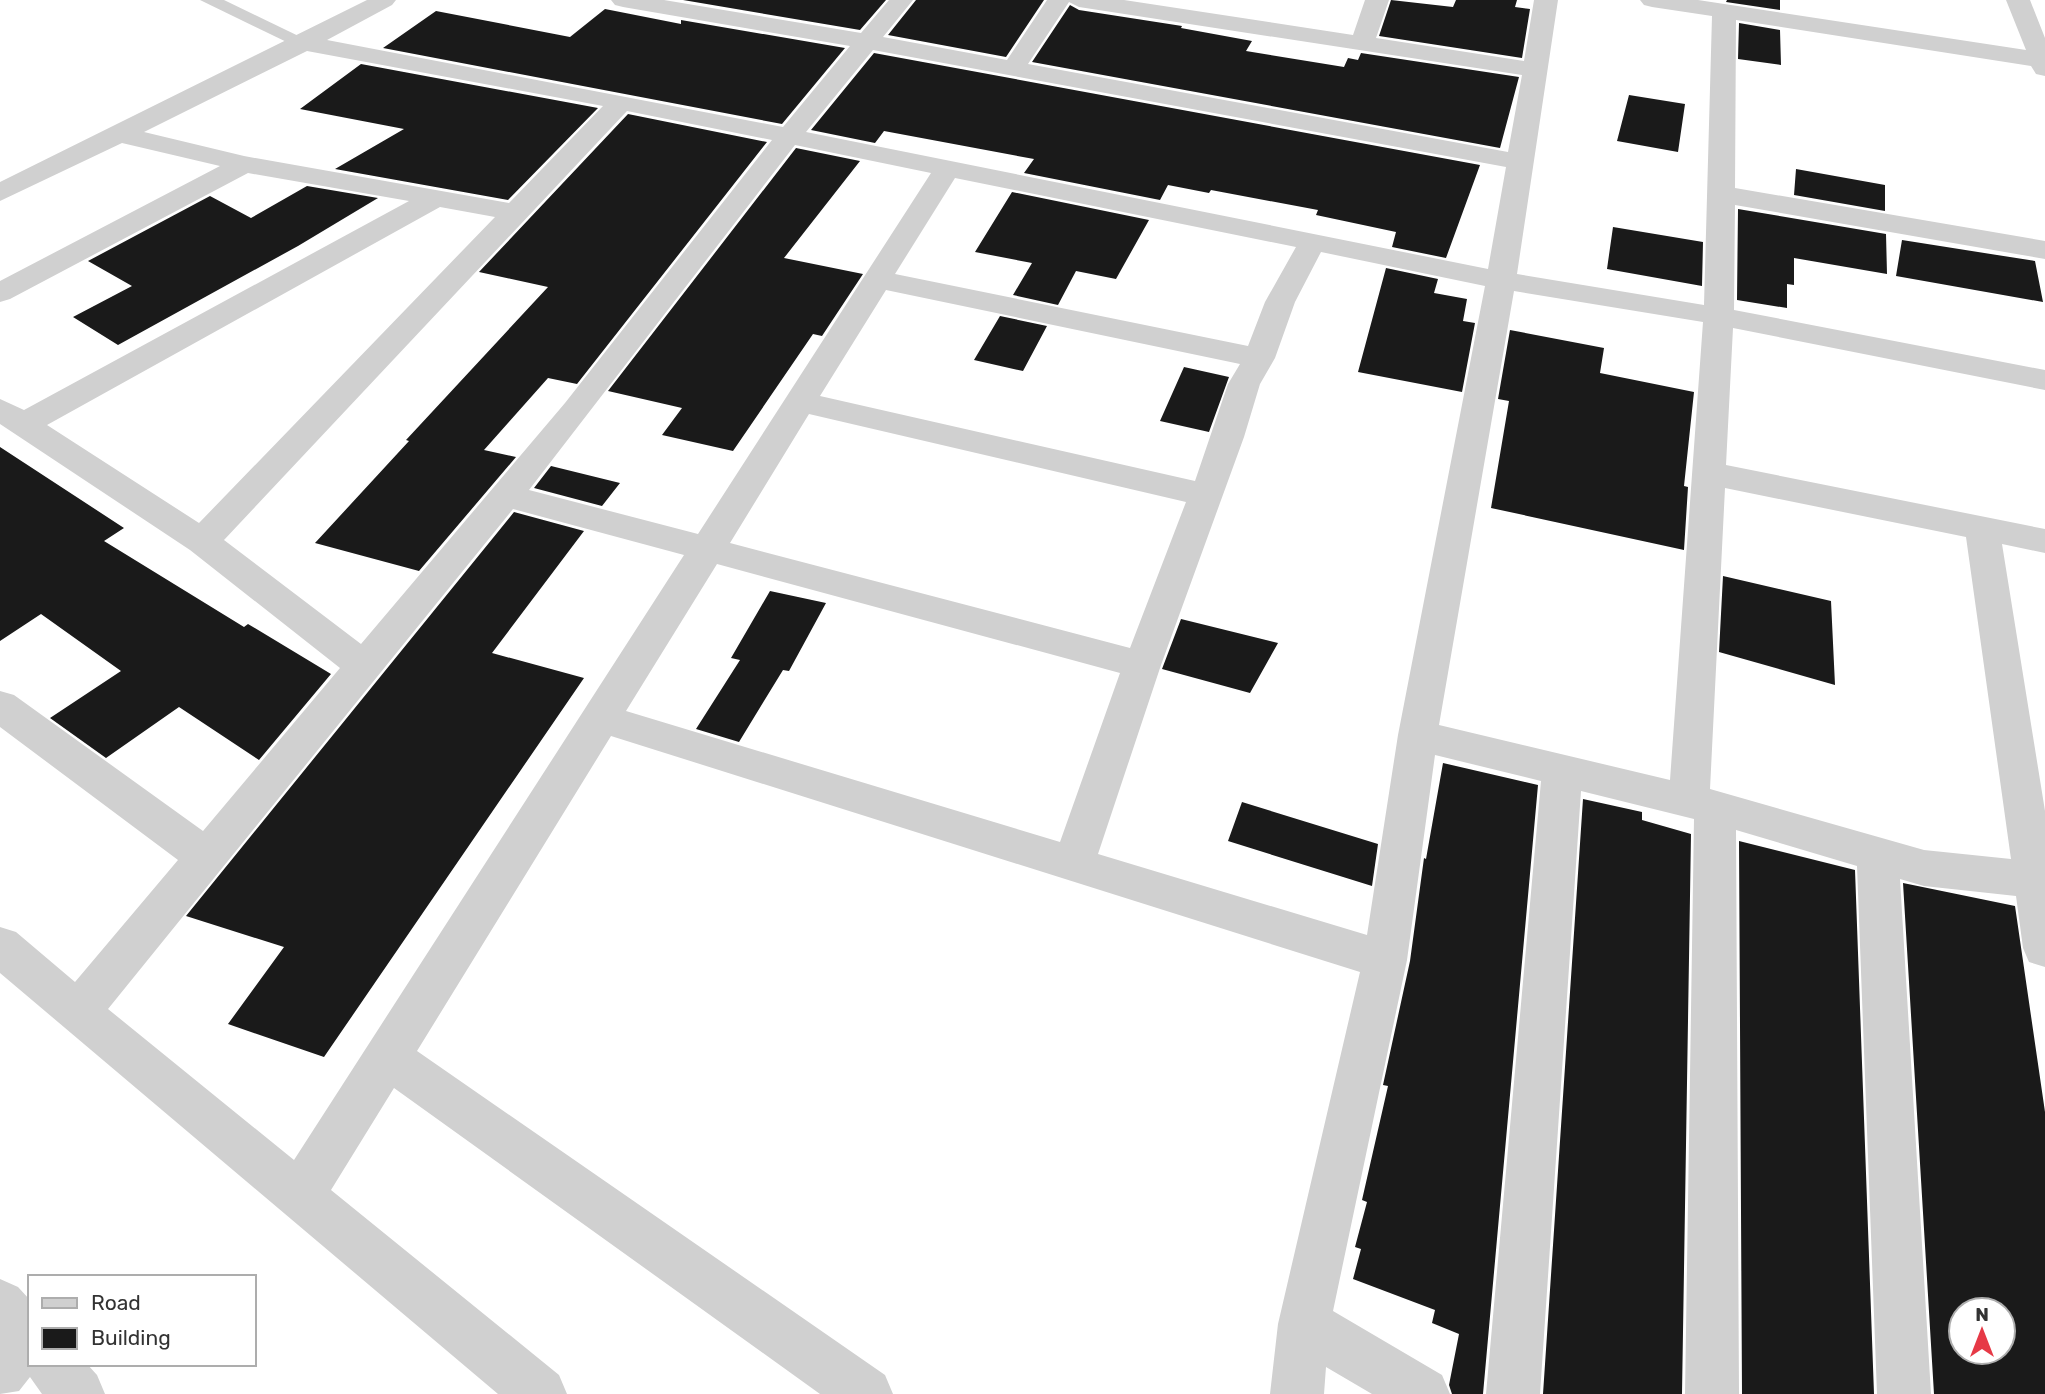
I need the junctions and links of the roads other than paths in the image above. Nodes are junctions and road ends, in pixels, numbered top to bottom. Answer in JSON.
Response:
{"nodes":[{"id":1,"x":209,"y":0,"type":"edge"},
{"id":2,"x":384,"y":0,"type":"edge"},
{"id":3,"x":622,"y":0,"type":"edge"},
{"id":4,"x":901,"y":0,"type":"edge"},
{"id":5,"x":1059,"y":0,"type":"edge"},
{"id":6,"x":1080,"y":0,"type":"edge"},
{"id":7,"x":1377,"y":0,"type":"edge"},
{"id":8,"x":1546,"y":0,"type":"edge"},
{"id":9,"x":1652,"y":0,"type":"edge"},
{"id":10,"x":2018,"y":0,"type":"edge"},
{"id":11,"x":1724,"y":11,"type":"junction"},
{"id":12,"x":867,"y":41,"type":"junction"},
{"id":13,"x":304,"y":43,"type":"junction"},
{"id":14,"x":1362,"y":43,"type":"junction"},
{"id":15,"x":2043,"y":65,"type":"edge"},
{"id":16,"x":1013,"y":68,"type":"junction"},
{"id":17,"x":1535,"y":70,"type":"junction"},
{"id":18,"x":621,"y":102,"type":"junction"},
{"id":19,"x":119,"y":134,"type":"junction"},
{"id":20,"x":789,"y":135,"type":"junction"},
{"id":21,"x":1520,"y":162,"type":"junction"},
{"id":22,"x":244,"y":164,"type":"junction"},
{"id":23,"x":947,"y":168,"type":"junction"},
{"id":24,"x":0,"y":193,"type":"edge"},
{"id":25,"x":1721,"y":194,"type":"junction"},
{"id":26,"x":436,"y":198,"type":"junction"},
{"id":27,"x":515,"y":212,"type":"junction"},
{"id":28,"x":1313,"y":242,"type":"junction"},
{"id":29,"x":2045,"y":250,"type":"edge"},
{"id":30,"x":877,"y":279,"type":"junction"},
{"id":31,"x":1501,"y":280,"type":"junction"},
{"id":32,"x":0,"y":293,"type":"edge"},
{"id":33,"x":1719,"y":316,"type":"junction"},
{"id":34,"x":1259,"y":358,"type":"junction"},
{"id":35,"x":2045,"y":380,"type":"edge"},
{"id":36,"x":803,"y":402,"type":"junction"},
{"id":37,"x":11,"y":416,"type":"edge"},
{"id":38,"x":1709,"y":473,"type":"junction"},
{"id":39,"x":505,"y":495,"type":"junction"},
{"id":40,"x":1206,"y":495,"type":"junction"},
{"id":41,"x":1982,"y":528,"type":"junction"},
{"id":42,"x":202,"y":541,"type":"junction"},
{"id":43,"x":2045,"y":541,"type":"edge"},
{"id":44,"x":706,"y":550,"type":"junction"},
{"id":45,"x":362,"y":665,"type":"junction"},
{"id":46,"x":1142,"y":665,"type":"junction"},
{"id":47,"x":0,"y":706,"type":"edge"},
{"id":48,"x":601,"y":718,"type":"junction"},
{"id":49,"x":1418,"y":735,"type":"junction"},
{"id":50,"x":1562,"y":770,"type":"junction"},
{"id":51,"x":1702,"y":804,"type":"junction"},
{"id":52,"x":1877,"y":853,"type":"junction"},
{"id":53,"x":205,"y":856,"type":"junction"},
{"id":54,"x":1074,"y":863,"type":"junction"},
{"id":55,"x":2040,"y":880,"type":"edge"},
{"id":56,"x":0,"y":946,"type":"edge"},
{"id":57,"x":2045,"y":948,"type":"edge"},
{"id":58,"x":1385,"y":960,"type":"junction"},
{"id":59,"x":78,"y":1012,"type":"junction"},
{"id":60,"x":388,"y":1057,"type":"junction"},
{"id":61,"x":300,"y":1195,"type":"junction"},
{"id":62,"x":1304,"y":1324,"type":"junction"},
{"id":63,"x":47,"y":1366,"type":"edge"},
{"id":64,"x":78,"y":1394,"type":"edge"},
{"id":65,"x":540,"y":1394,"type":"edge"},
{"id":66,"x":866,"y":1394,"type":"edge"},
{"id":67,"x":1297,"y":1394,"type":"edge"},
{"id":68,"x":1423,"y":1394,"type":"edge"},
{"id":69,"x":1513,"y":1394,"type":"edge"},
{"id":70,"x":1712,"y":1394,"type":"edge"},
{"id":71,"x":1904,"y":1394,"type":"edge"}],
"edges":[{"from":1,"to":13,"type":"lane"},
{"from":2,"to":13,"type":"street"},
{"from":3,"to":12,"type":"street"},
{"from":4,"to":12,"type":"street"},
{"from":5,"to":16,"type":"street"},
{"from":6,"to":14,"type":"street"},
{"from":7,"to":14,"type":"street"},
{"from":8,"to":17,"type":"street"},
{"from":9,"to":11,"type":"street"},
{"from":10,"to":15,"type":"street"},
{"from":11,"to":15,"type":"street"},
{"from":11,"to":25,"type":"street"},
{"from":12,"to":16,"type":"street"},
{"from":12,"to":20,"type":"street"},
{"from":13,"to":18,"type":"street"},
{"from":13,"to":19,"type":"street"},
{"from":14,"to":17,"type":"street"},
{"from":16,"to":21,"type":"street"},
{"from":17,"to":21,"type":"street"},
{"from":18,"to":20,"type":"street"},
{"from":18,"to":27,"type":"street"},
{"from":19,"to":22,"type":"street"},
{"from":19,"to":24,"type":"street"},
{"from":20,"to":23,"type":"street"},
{"from":20,"to":39,"type":"street"},
{"from":21,"to":31,"type":"street"},
{"from":22,"to":26,"type":"street"},
{"from":22,"to":32,"type":"street"},
{"from":23,"to":28,"type":"street"},
{"from":23,"to":30,"type":"street"},
{"from":25,"to":29,"type":"street"},
{"from":25,"to":33,"type":"street"},
{"from":26,"to":27,"type":"street"},
{"from":26,"to":37,"type":"street"},
{"from":27,"to":42,"type":"street"},
{"from":28,"to":31,"type":"street"},
{"from":28,"to":34,"type":"street"},
{"from":30,"to":34,"type":"street"},
{"from":30,"to":36,"type":"street"},
{"from":31,"to":33,"type":"street"},
{"from":31,"to":49,"type":"street"},
{"from":33,"to":35,"type":"street"},
{"from":33,"to":38,"type":"street"},
{"from":34,"to":40,"type":"street"},
{"from":36,"to":40,"type":"street"},
{"from":36,"to":44,"type":"street"},
{"from":37,"to":42,"type":"street"},
{"from":38,"to":41,"type":"street"},
{"from":38,"to":51,"type":"street"},
{"from":39,"to":44,"type":"street"},
{"from":39,"to":45,"type":"street"},
{"from":40,"to":46,"type":"street"},
{"from":41,"to":43,"type":"street"},
{"from":41,"to":55,"type":"street"},
{"from":42,"to":45,"type":"street"},
{"from":44,"to":46,"type":"street"},
{"from":44,"to":48,"type":"street"},
{"from":45,"to":53,"type":"street"},
{"from":46,"to":54,"type":"street"},
{"from":47,"to":53,"type":"street"},
{"from":48,"to":54,"type":"street"},
{"from":48,"to":60,"type":"street"},
{"from":49,"to":50,"type":"street"},
{"from":49,"to":58,"type":"street"},
{"from":50,"to":51,"type":"street"},
{"from":50,"to":69,"type":"street"},
{"from":51,"to":52,"type":"street"},
{"from":51,"to":70,"type":"street"},
{"from":52,"to":55,"type":"street"},
{"from":52,"to":71,"type":"street"},
{"from":53,"to":59,"type":"street"},
{"from":54,"to":58,"type":"street"},
{"from":55,"to":57,"type":"street"},
{"from":56,"to":59,"type":"street"},
{"from":58,"to":62,"type":"street"},
{"from":59,"to":61,"type":"street"},
{"from":60,"to":61,"type":"street"},
{"from":60,"to":66,"type":"street"},
{"from":61,"to":65,"type":"street"},
{"from":62,"to":67,"type":"street"},
{"from":62,"to":68,"type":"street"},
{"from":63,"to":64,"type":"street"}]}
